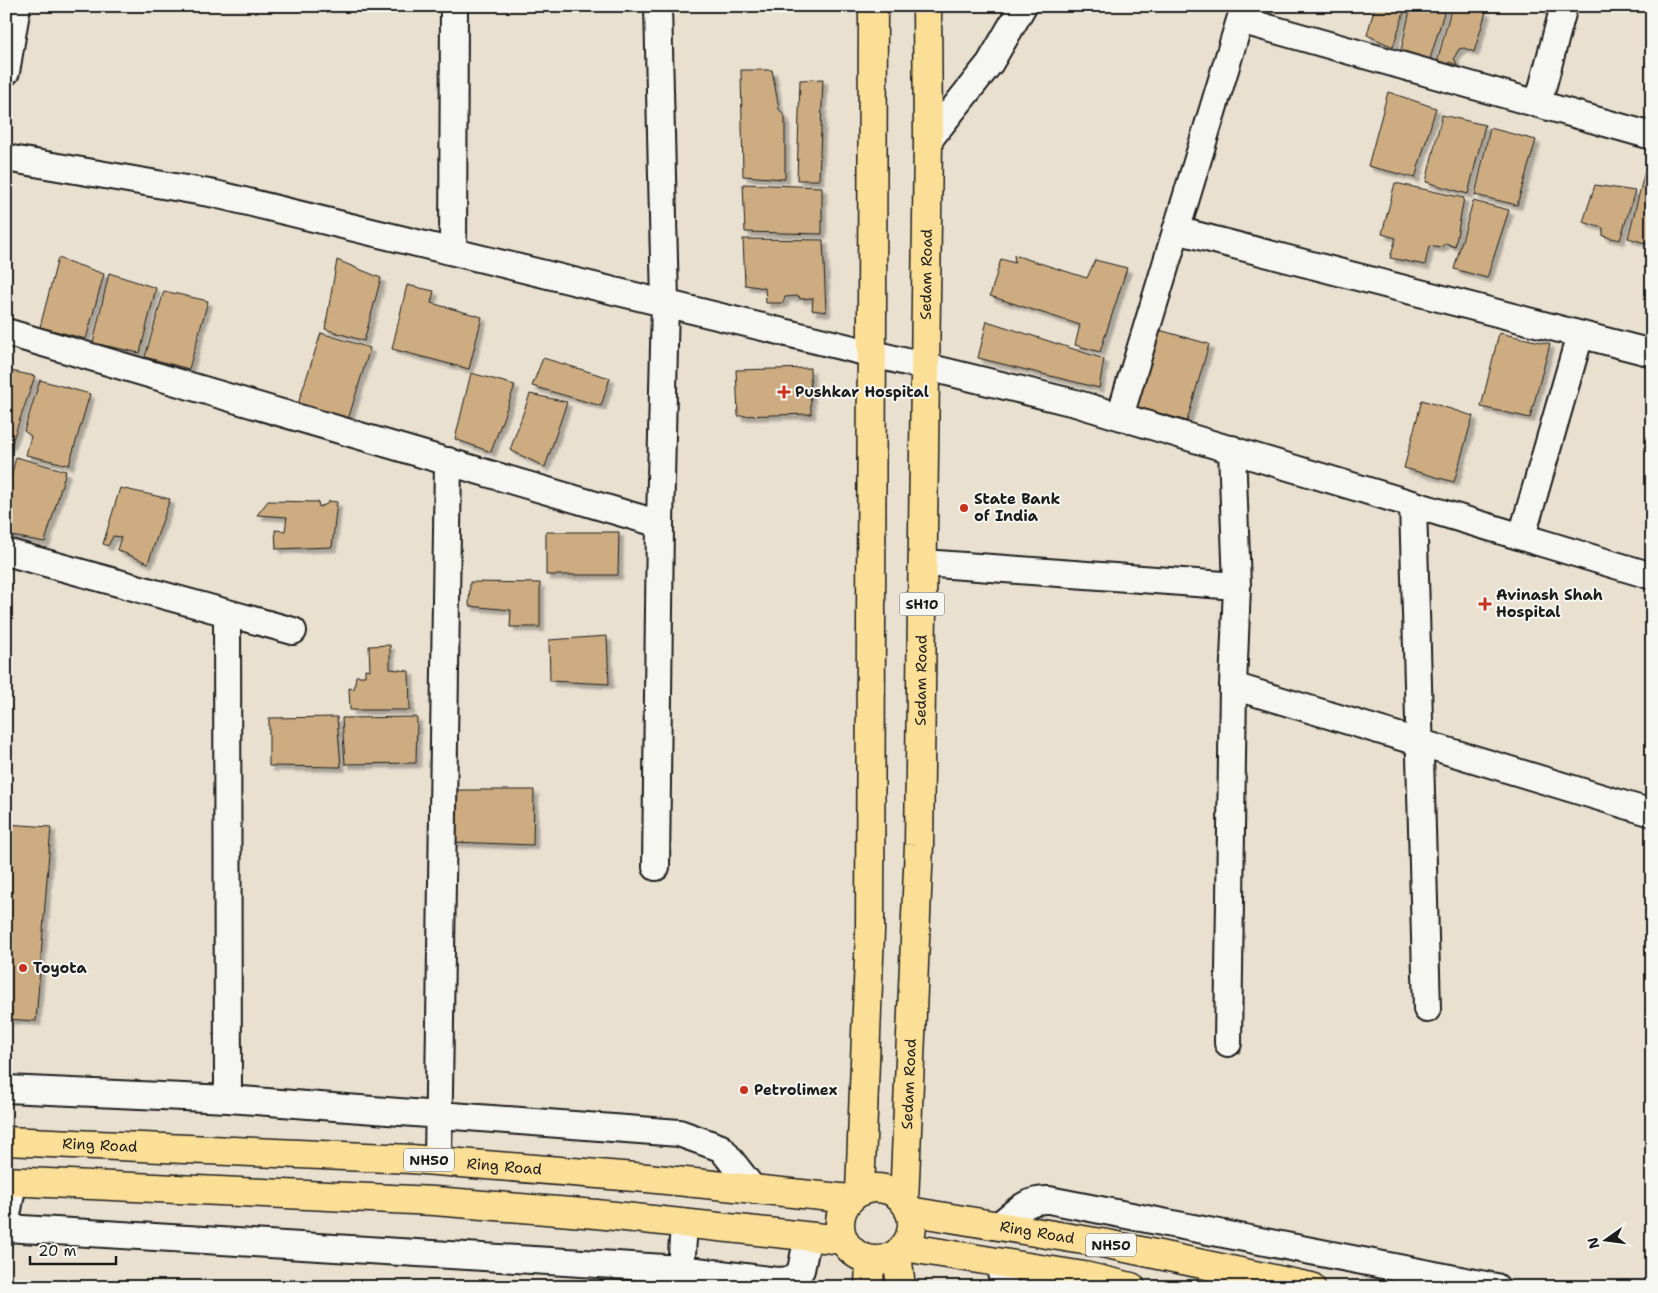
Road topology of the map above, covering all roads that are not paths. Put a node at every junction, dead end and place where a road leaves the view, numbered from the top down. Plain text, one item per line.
1 (17, 6) edge
2 (454, 6) edge
3 (658, 6) edge
4 (873, 6) edge
5 (927, 6) edge
6 (1023, 6) edge
7 (1564, 6) edge
8 (1244, 13) edge
9 (6, 72) edge
10 (1538, 104) junction
11 (1652, 136) edge
12 (928, 141) junction
13 (6, 158) edge
14 (1176, 230) junction
15 (453, 251) junction
16 (665, 302) junction
17 (6, 332) edge
18 (1580, 335) junction
19 (1652, 353) edge
20 (872, 354) junction
21 (926, 367) junction
22 (1120, 416) junction
23 (1232, 449) junction
24 (448, 461) junction
25 (1413, 504) junction
26 (660, 524) junction
27 (1522, 536) junction
28 (6, 552) edge
29 (923, 563) junction
30 (1652, 576) edge
31 (1236, 586) junction
32 (227, 613) junction
33 (293, 631) dead end
34 (1233, 686) junction
35 (1418, 742) junction
36 (1652, 813) edge
37 (656, 867) dead end
38 (1427, 1009) dead end
39 (1228, 1043) dead end
40 (6, 1089) edge
41 (228, 1099) junction
42 (439, 1114) junction
43 (6, 1141) edge
44 (438, 1161) junction
45 (10, 1182) edge
46 (754, 1190) junction
47 (855, 1196) junction
48 (906, 1206) junction
49 (6, 1221) edge
50 (684, 1223) junction
51 (998, 1226) junction
52 (6, 1228) edge
53 (808, 1236) junction
54 (844, 1240) junction
55 (901, 1250) junction
56 (870, 1260) junction
57 (1002, 1274) edge
58 (680, 1278) edge
59 (869, 1287) edge
60 (900, 1287) edge
61 (1131, 1287) edge
62 (1311, 1287) edge
63 (1496, 1287) edge

1 - 9 street
2 - 15 street
3 - 16 street
4 - 20 main road
5 - 12 main road, Sedam Road / SH10
6 - 12 street
7 - 10 street
8 - 10 street
8 - 14 street
10 - 11 street
12 - 21 main road, Sedam Road / SH10
13 - 15 street
14 - 18 street
14 - 22 street
15 - 16 street
16 - 20 street
16 - 26 street
17 - 24 street
18 - 19 street
18 - 27 street
20 - 21 street
20 - 47 main road
21 - 22 street
21 - 29 main road, Sedam Road / SH10
22 - 23 street
23 - 25 street
23 - 31 street
24 - 26 street
24 - 42 street
25 - 27 street
25 - 35 street
26 - 37 street
27 - 30 street
28 - 32 street
29 - 31 street
29 - 48 main road, Sedam Road / SH10
31 - 34 street
32 - 33 street
32 - 41 street
34 - 35 street
34 - 39 street
35 - 36 street
35 - 38 street
40 - 41 street
41 - 42 street
42 - 44 street
42 - 46 street
43 - 44 main road, Ring Road / NH50
44 - 46 main road, Ring Road / NH50
45 - 49 street
45 - 50 main road
46 - 47 main road, Ring Road / NH50
47 - 48 main road, Ring Road / NH50
47 - 54 main road
48 - 51 main road, Ring Road / NH50
48 - 55 main road
50 - 53 main road
50 - 58 street
51 - 62 main road, Ring Road / NH50
51 - 63 street
52 - 58 street
53 - 54 main road
53 - 58 street
54 - 56 main road
55 - 56 main road, NH50
55 - 57 main road, NH50
55 - 60 main road
56 - 59 main road
57 - 61 main road, NH50

